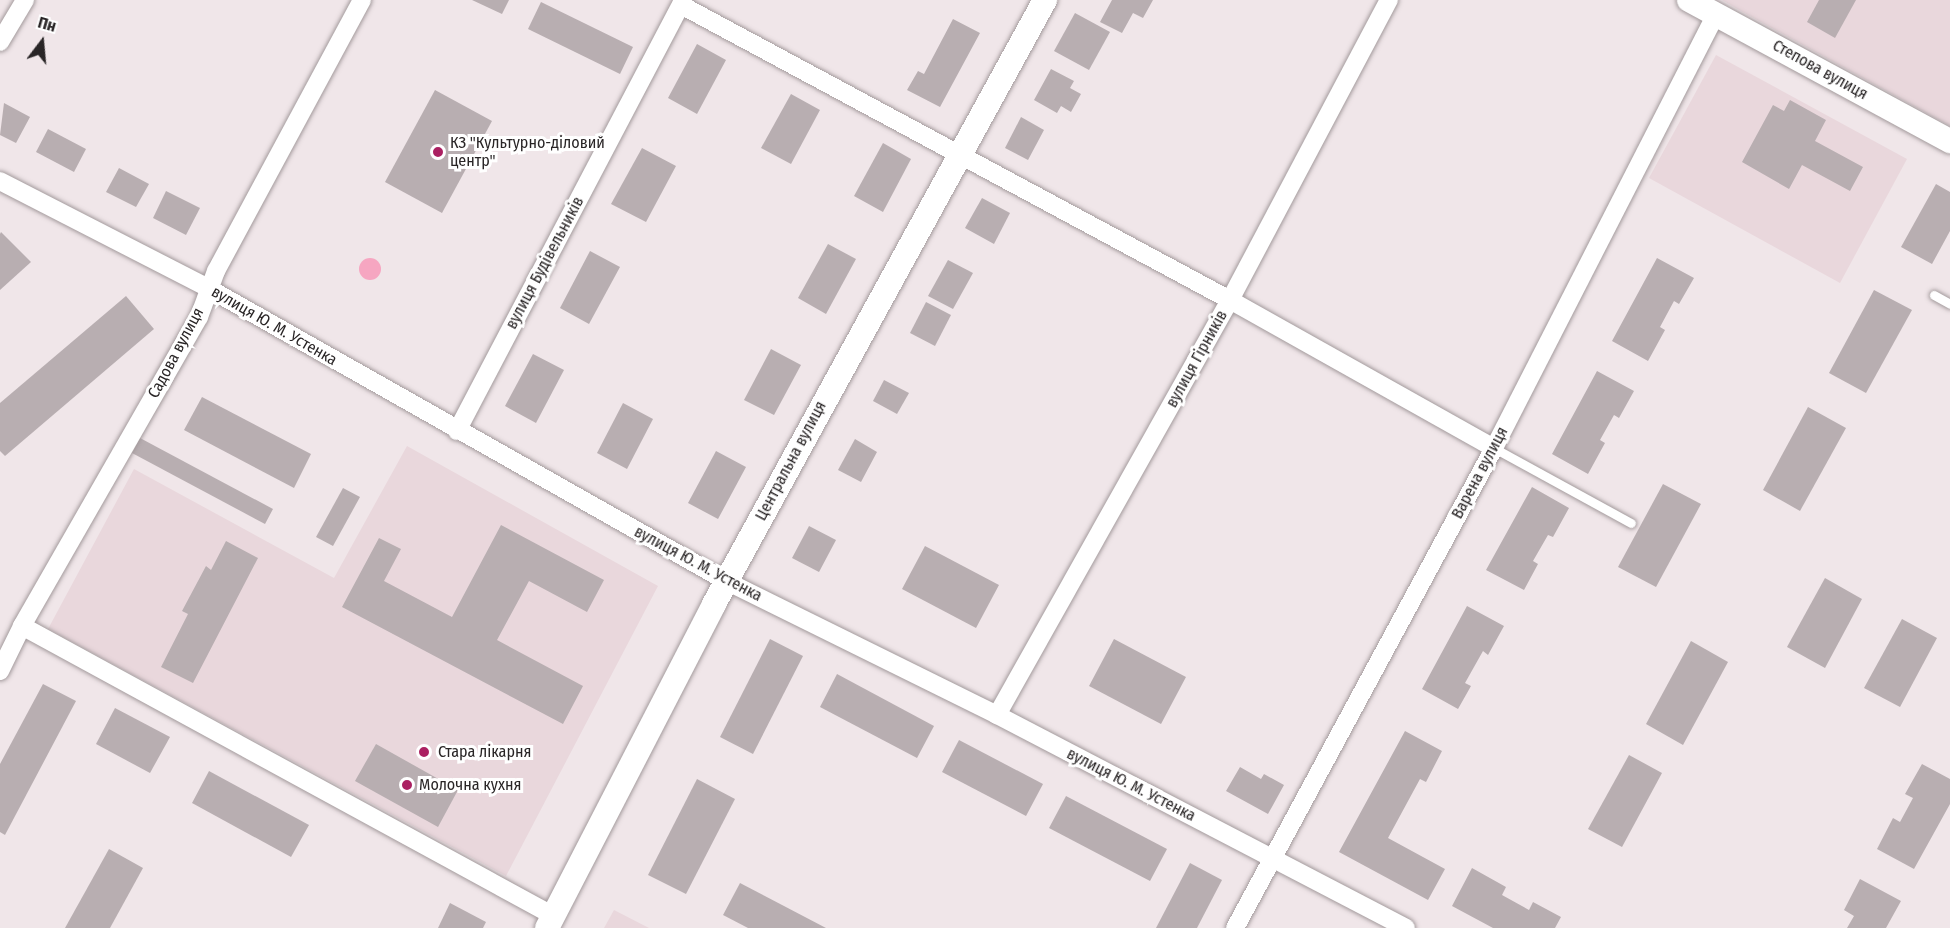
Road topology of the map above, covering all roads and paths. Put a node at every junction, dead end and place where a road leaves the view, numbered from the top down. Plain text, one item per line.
1 (25, 0) edge
2 (362, 0) edge
3 (1045, 0) edge
4 (1389, 0) edge
5 (1689, 0) edge
6 (682, 3) edge
7 (1717, 13) junction
8 (0, 42) edge
9 (1950, 141) edge
10 (957, 156) junction
11 (0, 181) edge
12 (208, 288) junction
13 (1934, 295) dead end
14 (1230, 300) junction
15 (1950, 304) edge
16 (456, 431) junction
17 (1494, 448) junction
18 (1631, 523) dead end
19 (726, 581) junction
20 (22, 626) junction
21 (0, 671) edge
22 (997, 715) junction
23 (1272, 858) junction
24 (550, 922) edge
25 (1235, 928) edge
26 (1406, 928) edge

1 - 8 street
2 - 12 street, Садова вулиця
3 - 10 main road, Центральна вулиця
4 - 14 street, вулиця Гірників
5 - 7 main road, Степова вулиця
6 - 10 street
6 - 16 street, вулиця Будівельників
7 - 9 main road, Степова вулиця
7 - 17 street, Варена вулиця
10 - 14 street
10 - 19 main road, Центральна вулиця
11 - 12 street, вулиця Ю. М. Устенка
12 - 16 street, вулиця Ю. М. Устенка
12 - 20 street, Садова вулиця
13 - 15 lane
14 - 17 street
14 - 22 street, вулиця Гірників
16 - 19 street, вулиця Ю. М. Устенка
17 - 18 lane
17 - 23 street, Варена вулиця
19 - 22 street, вулиця Ю. М. Устенка
19 - 24 main road, Центральна вулиця
20 - 21 street, Садова вулиця
20 - 24 street
22 - 23 street, вулиця Ю. М. Устенка
23 - 25 street, Варена вулиця
23 - 26 street, вулиця Ю. М. Устенка

